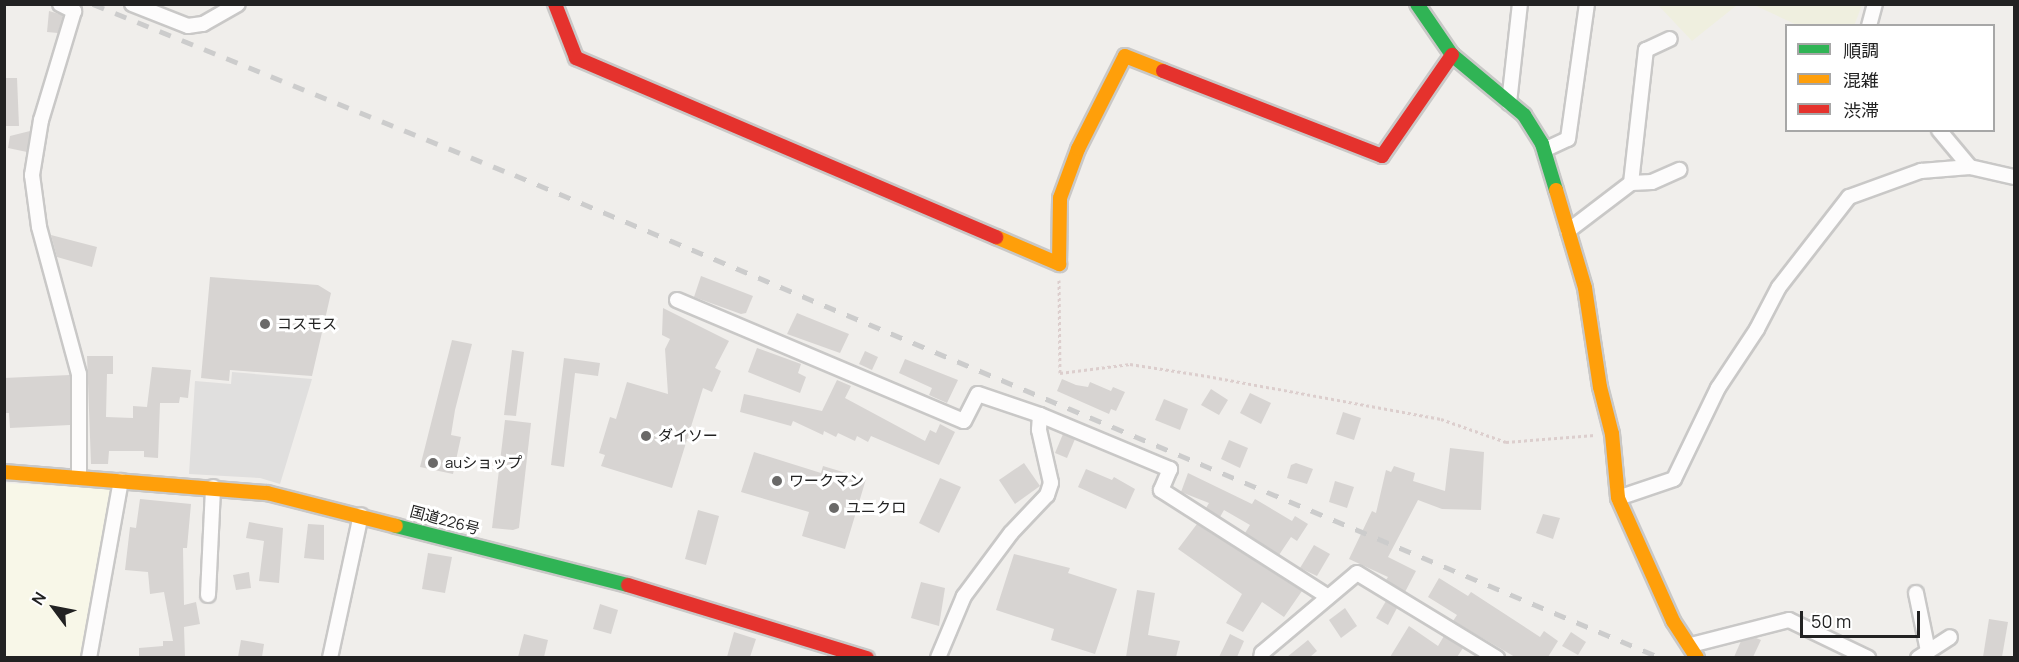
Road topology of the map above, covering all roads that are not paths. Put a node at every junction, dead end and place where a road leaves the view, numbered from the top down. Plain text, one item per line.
1 (60, 4) edge
2 (132, 4) edge
3 (238, 4) edge
4 (555, 4) edge
5 (1417, 4) edge
6 (1520, 4) edge
7 (1587, 4) edge
8 (1875, 4) edge
9 (1870, 24) edge
10 (1670, 39) dead end
11 (1452, 55) junction
12 (1509, 103) junction
13 (1941, 132) edge
14 (1544, 150) junction
15 (1970, 166) junction
16 (1679, 170) dead end
17 (2014, 177) edge
18 (1631, 183) junction
19 (1568, 231) junction
20 (677, 300) dead end
21 (1041, 415) junction
22 (4, 472) edge
23 (80, 478) junction
24 (121, 481) junction
25 (213, 487) junction
26 (1618, 498) junction
27 (362, 515) junction
28 (1916, 593) dead end
29 (208, 595) dead end
30 (1328, 597) junction
31 (1950, 637) dead end
32 (1694, 651) edge
33 (1923, 654) edge
34 (89, 657) edge
35 (330, 657) edge
36 (867, 657) edge
37 (938, 657) edge
38 (1261, 657) edge
39 (1497, 657) edge
40 (1868, 657) edge

1 - 23 street
2 - 3 street
4 - 11 main road
5 - 11 main road
6 - 12 street
7 - 14 street
8 - 9 street
10 - 18 street
11 - 12 main road
12 - 14 main road
13 - 15 street
14 - 19 main road
15 - 17 street
15 - 26 street
16 - 18 street
18 - 19 street
19 - 26 main road
20 - 21 street
21 - 30 street
21 - 37 street
22 - 23 main road, 国道226号
23 - 24 main road, 国道226号
24 - 25 main road, 国道226号
24 - 34 street
25 - 27 main road, 国道226号
25 - 29 street
26 - 32 main road
27 - 35 street
27 - 36 main road, 国道226号
28 - 33 street
30 - 38 street
30 - 39 street
31 - 33 street
32 - 40 street

